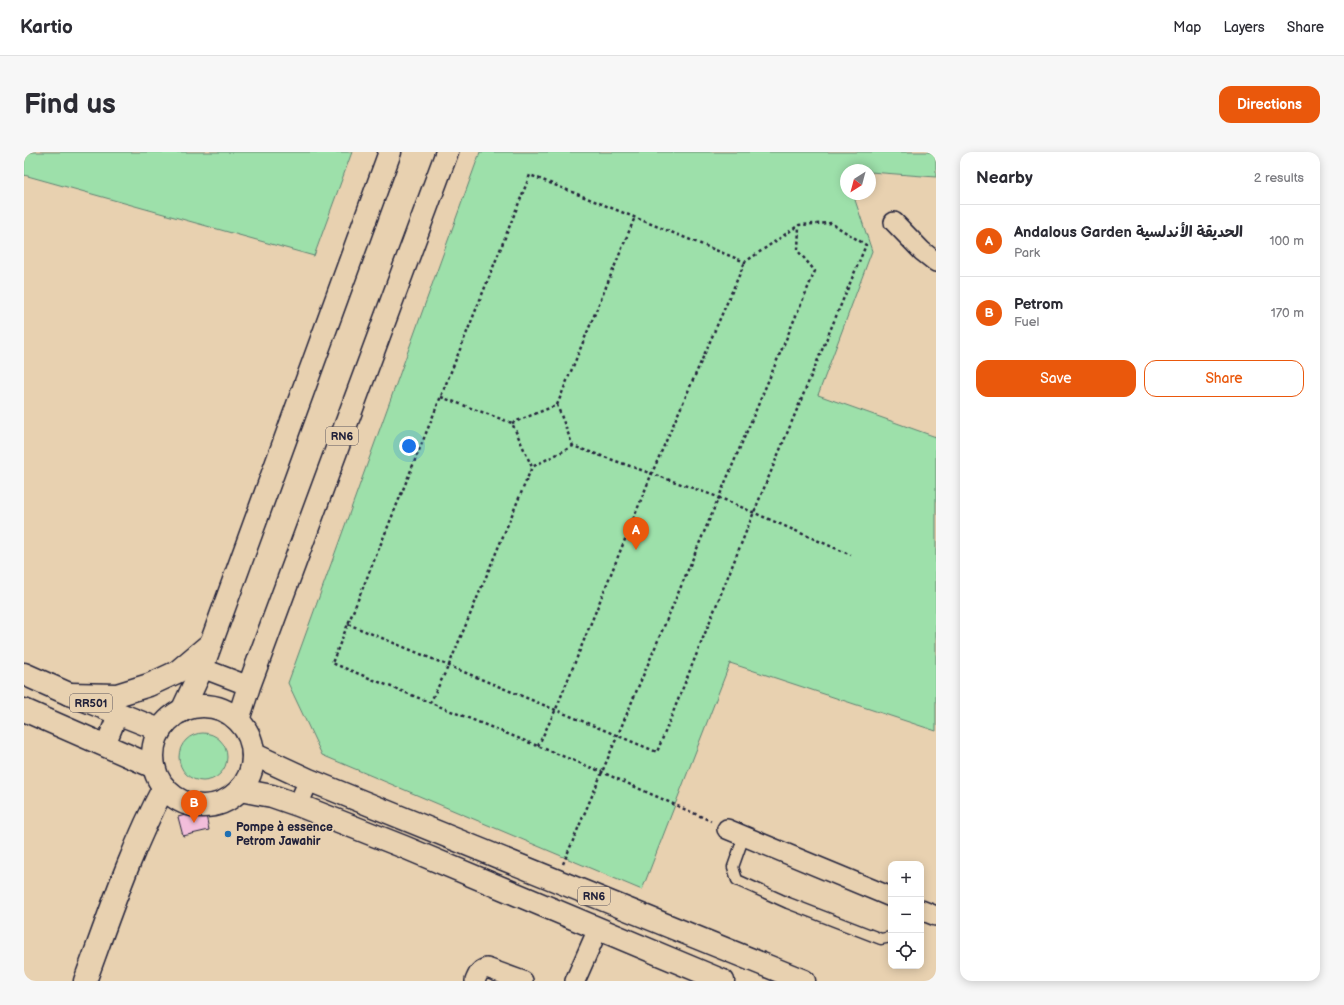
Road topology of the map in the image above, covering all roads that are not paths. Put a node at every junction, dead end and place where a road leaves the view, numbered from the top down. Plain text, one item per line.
1 (390, 152) edge
2 (447, 152) edge
3 (894, 222) dead end
4 (936, 262) edge
5 (210, 644) junction
6 (202, 668) junction
7 (24, 674) edge
8 (249, 686) junction
9 (69, 694) junction
10 (24, 710) edge
11 (182, 711) junction
12 (118, 714) junction
13 (238, 720) junction
14 (160, 730) junction
15 (105, 746) junction
16 (253, 754) junction
17 (154, 767) junction
18 (309, 780) junction
19 (164, 787) junction
20 (240, 790) junction
21 (298, 805) junction
22 (736, 832) joint
23 (888, 896) edge
24 (924, 911) edge
25 (936, 916) edge
26 (598, 929) junction
27 (888, 938) edge
28 (85, 981) edge
29 (474, 981) edge
30 (523, 981) edge
31 (575, 981) edge
32 (723, 981) edge
33 (804, 981) edge

1 - 5 main road
2 - 8 main road, RN6
3 - 4 street
5 - 6 main road
5 - 9 main road
6 - 8 street
6 - 11 main road
7 - 9 main road, RR501
8 - 13 main road, RN6
9 - 12 main road, RR501
10 - 15 main road, RR501
11 - 13 main road
11 - 14 main road
12 - 14 main road, RR501
12 - 15 street
13 - 16 main road
14 - 17 main road
15 - 17 main road, RR501
16 - 18 main road, RN6
16 - 20 main road
17 - 19 main road
18 - 21 street
18 - 33 main road, RN6
19 - 20 main road
19 - 28 main road
20 - 21 main road, RN6
21 - 26 main road, RN6
22 - 23 street
22 - 27 lane
24 - 25 street
26 - 31 street
26 - 32 main road, RN6
29 - 30 street

